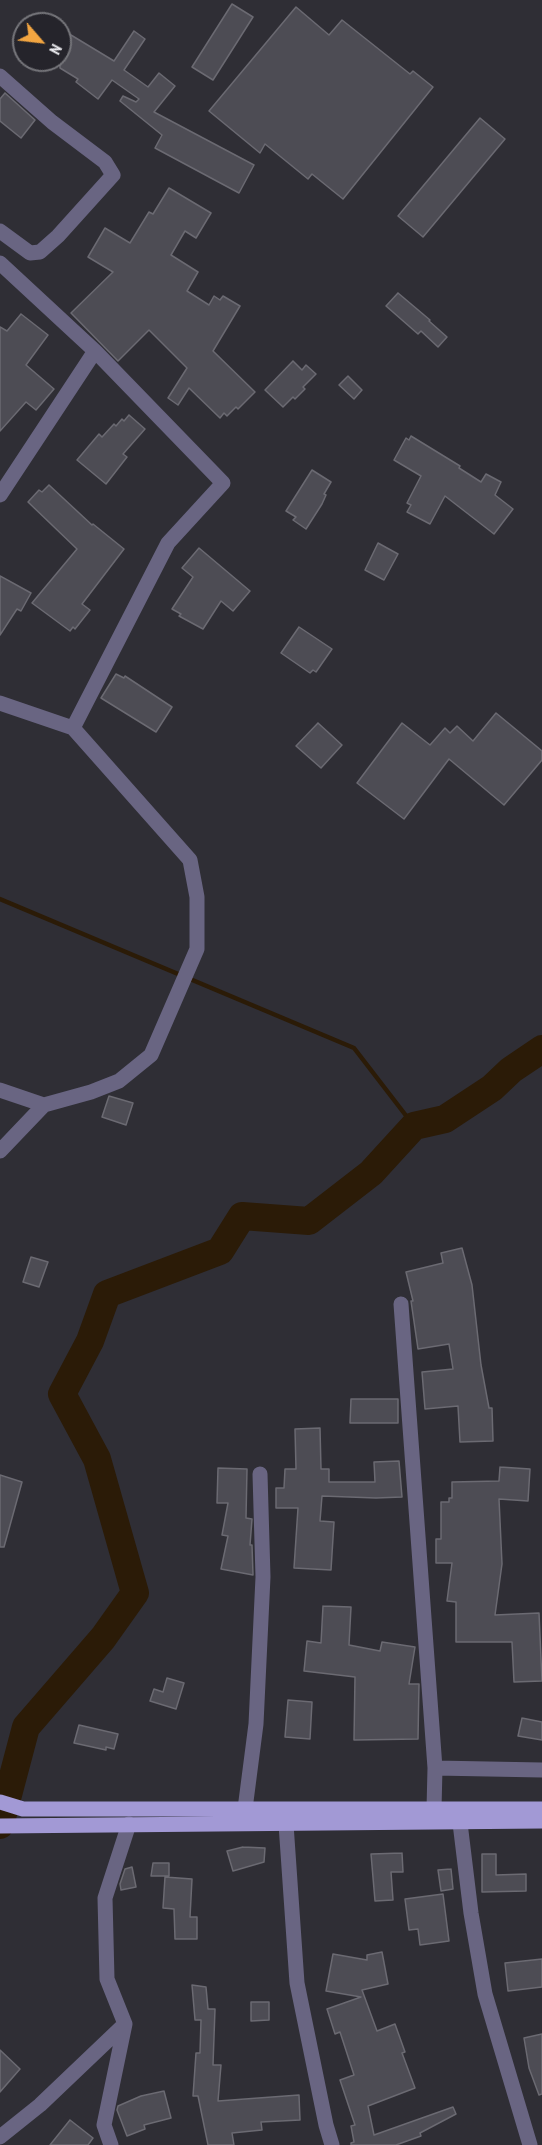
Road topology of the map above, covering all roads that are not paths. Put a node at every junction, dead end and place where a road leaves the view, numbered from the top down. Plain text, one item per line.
1 (0, 76) edge
2 (0, 231) edge
3 (0, 263) edge
4 (95, 351) junction
5 (0, 495) edge
6 (0, 703) edge
7 (73, 728) junction
8 (0, 1090) edge
9 (44, 1105) junction
10 (0, 1151) edge
11 (401, 1304) dead end
12 (260, 1474) dead end
13 (435, 1768) junction
14 (542, 1770) edge
15 (0, 1802) edge
16 (245, 1809) junction
17 (434, 1809) junction
18 (542, 1809) edge
19 (542, 1821) edge
20 (460, 1823) junction
21 (129, 1824) junction
22 (286, 1824) junction
23 (0, 1826) edge
24 (125, 2024) junction
25 (0, 2137) edge
26 (111, 2145) edge
27 (332, 2145) edge
28 (530, 2145) edge

1 - 2 street
3 - 4 street
4 - 5 street
4 - 7 street
6 - 7 street
7 - 9 street
8 - 9 street
9 - 10 street
11 - 13 street
12 - 16 street
13 - 14 street
13 - 17 street
15 - 16 main road
16 - 17 main road
17 - 18 main road
19 - 20 main road
20 - 22 main road
20 - 28 street
21 - 22 main road
21 - 23 main road
21 - 24 street
22 - 27 street
24 - 25 street
24 - 26 street

